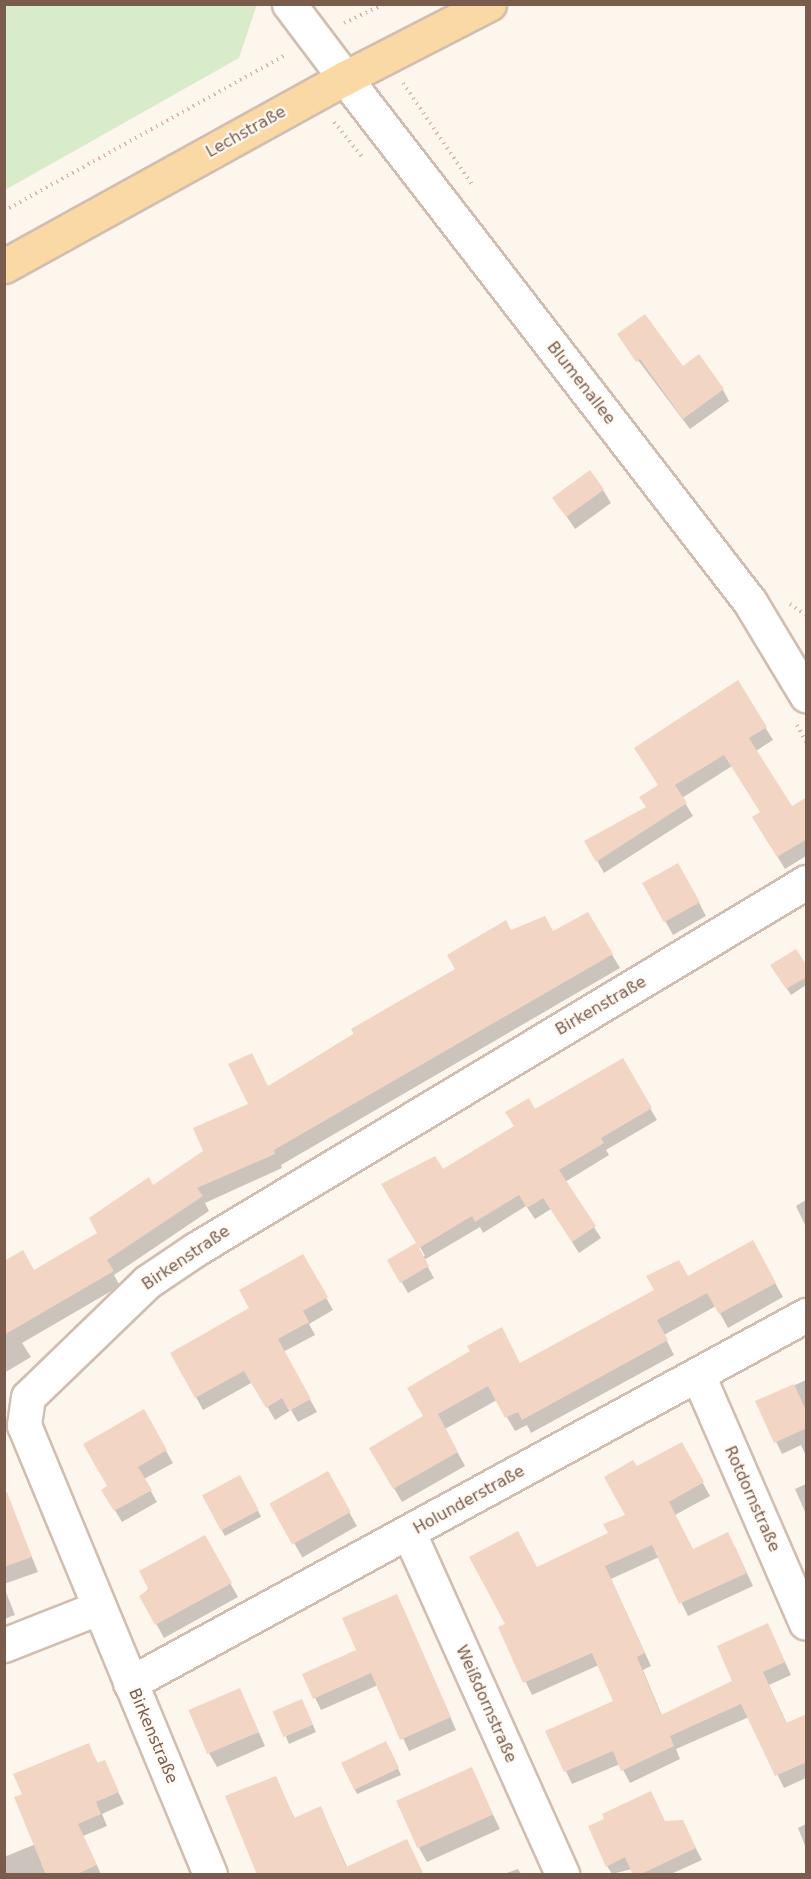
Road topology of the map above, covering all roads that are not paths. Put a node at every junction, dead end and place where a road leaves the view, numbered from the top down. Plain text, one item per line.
1 (289, 4) edge
2 (489, 4) edge
3 (345, 78) junction
4 (4, 266) edge
5 (807, 696) edge
6 (807, 882) edge
7 (807, 1315) edge
8 (698, 1375) junction
9 (409, 1533) junction
10 (99, 1608) junction
11 (807, 1623) edge
12 (4, 1645) edge
13 (130, 1683) junction
14 (210, 1875) edge
15 (562, 1875) edge

1 - 3 street, Blumenallee
2 - 3 main road, Lechstraße
3 - 4 main road, Lechstraße
3 - 5 street, Blumenallee
6 - 10 street, Birkenstraße
7 - 8 street, Holunderstraße
8 - 9 street, Holunderstraße
8 - 11 street, Rotdornstraße
9 - 13 street, Holunderstraße
9 - 15 street, Weißdornstraße
10 - 12 street
10 - 13 street, Birkenstraße
13 - 14 street, Birkenstraße

